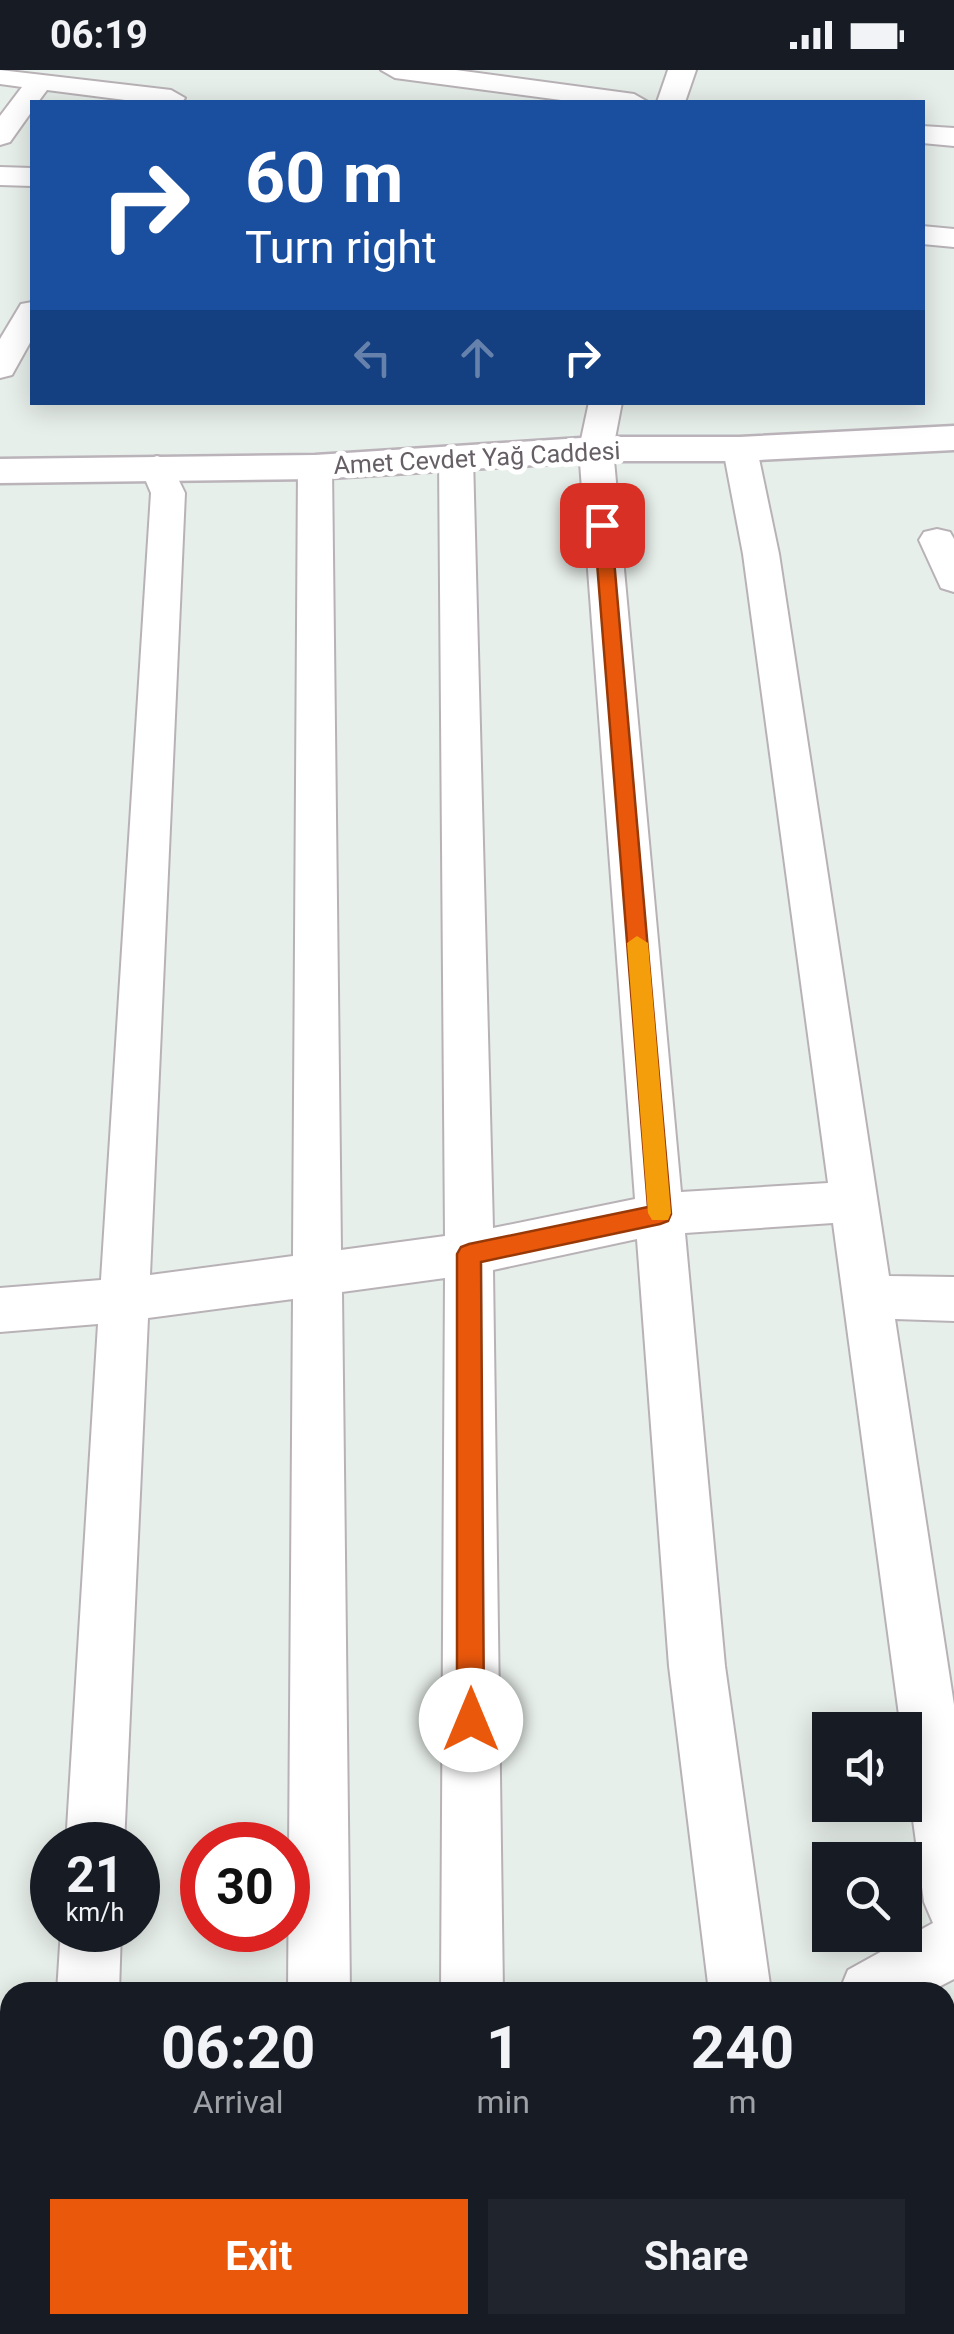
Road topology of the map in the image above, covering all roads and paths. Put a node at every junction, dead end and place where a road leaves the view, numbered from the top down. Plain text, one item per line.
1 (190, 70) edge
2 (395, 70) edge
3 (682, 70) edge
4 (0, 76) edge
5 (40, 81) junction
6 (170, 100) edge
7 (619, 100) edge
8 (672, 100) edge
9 (925, 134) edge
10 (0, 136) edge
11 (954, 137) edge
12 (0, 176) edge
13 (30, 176) edge
14 (925, 235) edge
15 (954, 238) edge
16 (954, 256) edge
17 (925, 257) edge
18 (30, 316) edge
19 (0, 368) edge
20 (605, 405) edge
21 (954, 438) edge
22 (740, 448) junction
23 (596, 449) junction
24 (456, 457) junction
25 (157, 467) junction
26 (315, 467) junction
27 (0, 471) edge
28 (937, 540) dead end
29 (954, 580) edge
30 (854, 1202) junction
31 (660, 1214) junction
32 (469, 1254) junction
33 (317, 1274) junction
34 (867, 1297) junction
35 (954, 1298) edge
36 (124, 1300) junction
37 (0, 1310) edge
38 (97, 1822) edge
39 (954, 1902) edge
40 (954, 1945) edge
41 (90, 1952) edge
42 (88, 1982) edge
43 (319, 1982) edge
44 (472, 1982) edge
45 (739, 1982) edge
46 (888, 1982) edge

1 - 6 street
2 - 7 street
3 - 8 street
4 - 5 street
5 - 6 street
5 - 10 street
9 - 11 street
12 - 13 street
14 - 15 street
16 - 17 street
18 - 19 street
20 - 23 street
21 - 22 street, Amet Cevdet Yağ Caddesi
22 - 23 street, Amet Cevdet Yağ Caddesi
22 - 30 street
23 - 24 street, Amet Cevdet Yağ Caddesi
23 - 31 street
24 - 26 street, Amet Cevdet Yağ Caddesi
24 - 32 street
25 - 26 street, Amet Cevdet Yağ Caddesi
25 - 27 street, Amet Cevdet Yağ Caddesi
25 - 36 street
26 - 33 street
28 - 29 street
30 - 31 street
30 - 34 street
31 - 32 street
31 - 45 street
32 - 33 street
32 - 44 street
33 - 36 street
33 - 43 street
34 - 35 street
34 - 39 street
36 - 37 street
36 - 38 street
40 - 46 street
41 - 42 street

